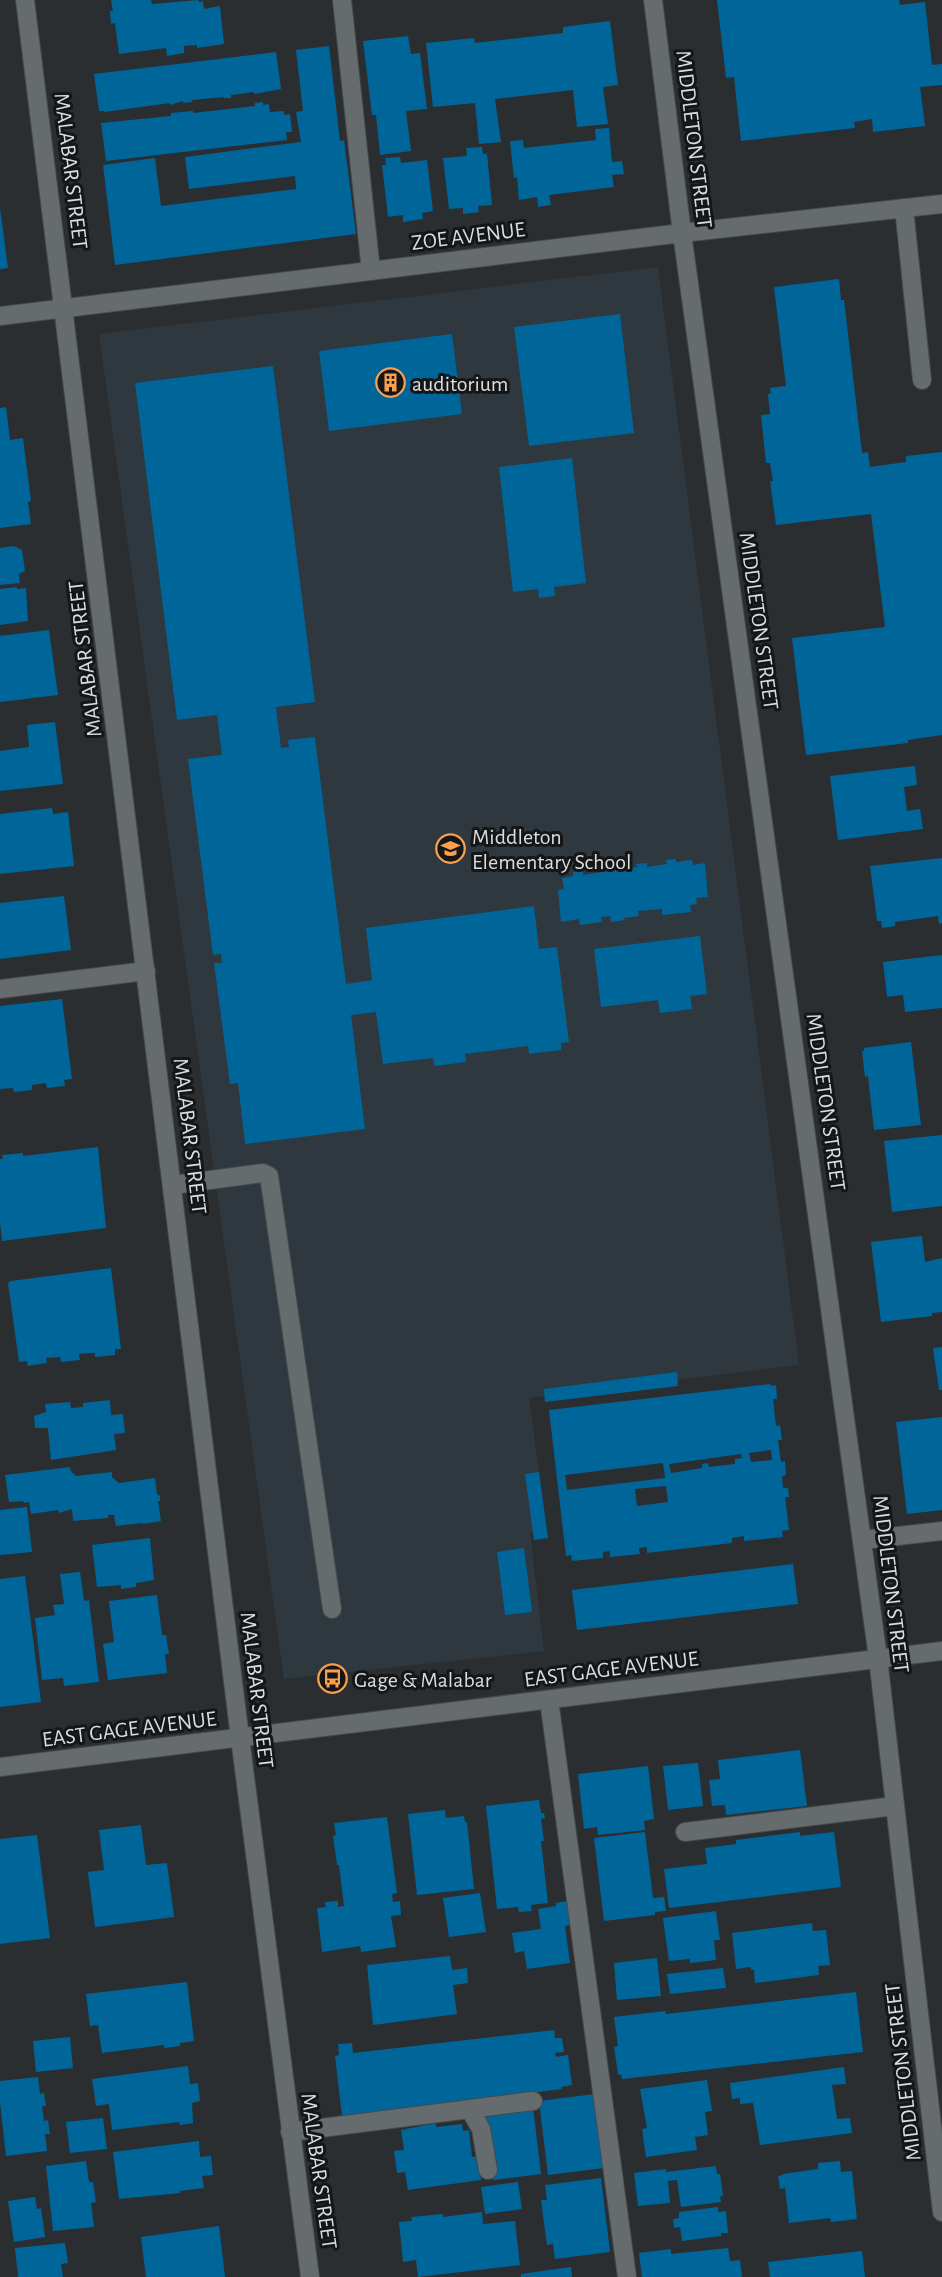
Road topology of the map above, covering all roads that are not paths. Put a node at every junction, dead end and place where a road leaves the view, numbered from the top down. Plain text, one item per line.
1 (25, 0) edge
2 (342, 0) edge
3 (653, 0) edge
4 (942, 204) edge
5 (904, 208) junction
6 (682, 233) junction
7 (371, 271) junction
8 (65, 308) junction
9 (0, 316) edge
10 (922, 380) dead end
11 (146, 971) junction
12 (0, 989) edge
13 (173, 1185) junction
14 (942, 1531) edge
15 (863, 1540) junction
16 (332, 1609) dead end
17 (942, 1651) edge
18 (878, 1658) junction
19 (549, 1700) junction
20 (240, 1738) junction
21 (0, 1767) edge
22 (895, 1806) junction
23 (685, 1832) dead end
24 (532, 2101) dead end
25 (470, 2110) junction
26 (290, 2132) junction
27 (488, 2170) dead end
28 (942, 2212) edge
29 (310, 2277) edge
30 (627, 2277) edge

1 - 8 street, MALABAR STREET
2 - 7 street
3 - 6 street, MIDDLETON STREET
4 - 5 street, ZOE AVENUE
5 - 6 street, ZOE AVENUE
5 - 10 street
6 - 7 street, ZOE AVENUE
6 - 15 street, MIDDLETON STREET
7 - 8 street, ZOE AVENUE
8 - 9 street, ZOE AVENUE
8 - 11 street, MALABAR STREET
11 - 12 street
11 - 13 street, MALABAR STREET
13 - 16 street
13 - 20 street, MALABAR STREET
14 - 15 street
15 - 18 street, MIDDLETON STREET
17 - 18 street, EAST GAGE AVENUE
18 - 19 street, EAST GAGE AVENUE
18 - 22 street, MIDDLETON STREET
19 - 20 street, EAST GAGE AVENUE
19 - 30 street
20 - 21 street, EAST GAGE AVENUE
20 - 26 street, MALABAR STREET
22 - 23 street
22 - 28 street, MIDDLETON STREET
24 - 25 street
25 - 26 street
25 - 27 street
26 - 29 street, MALABAR STREET

